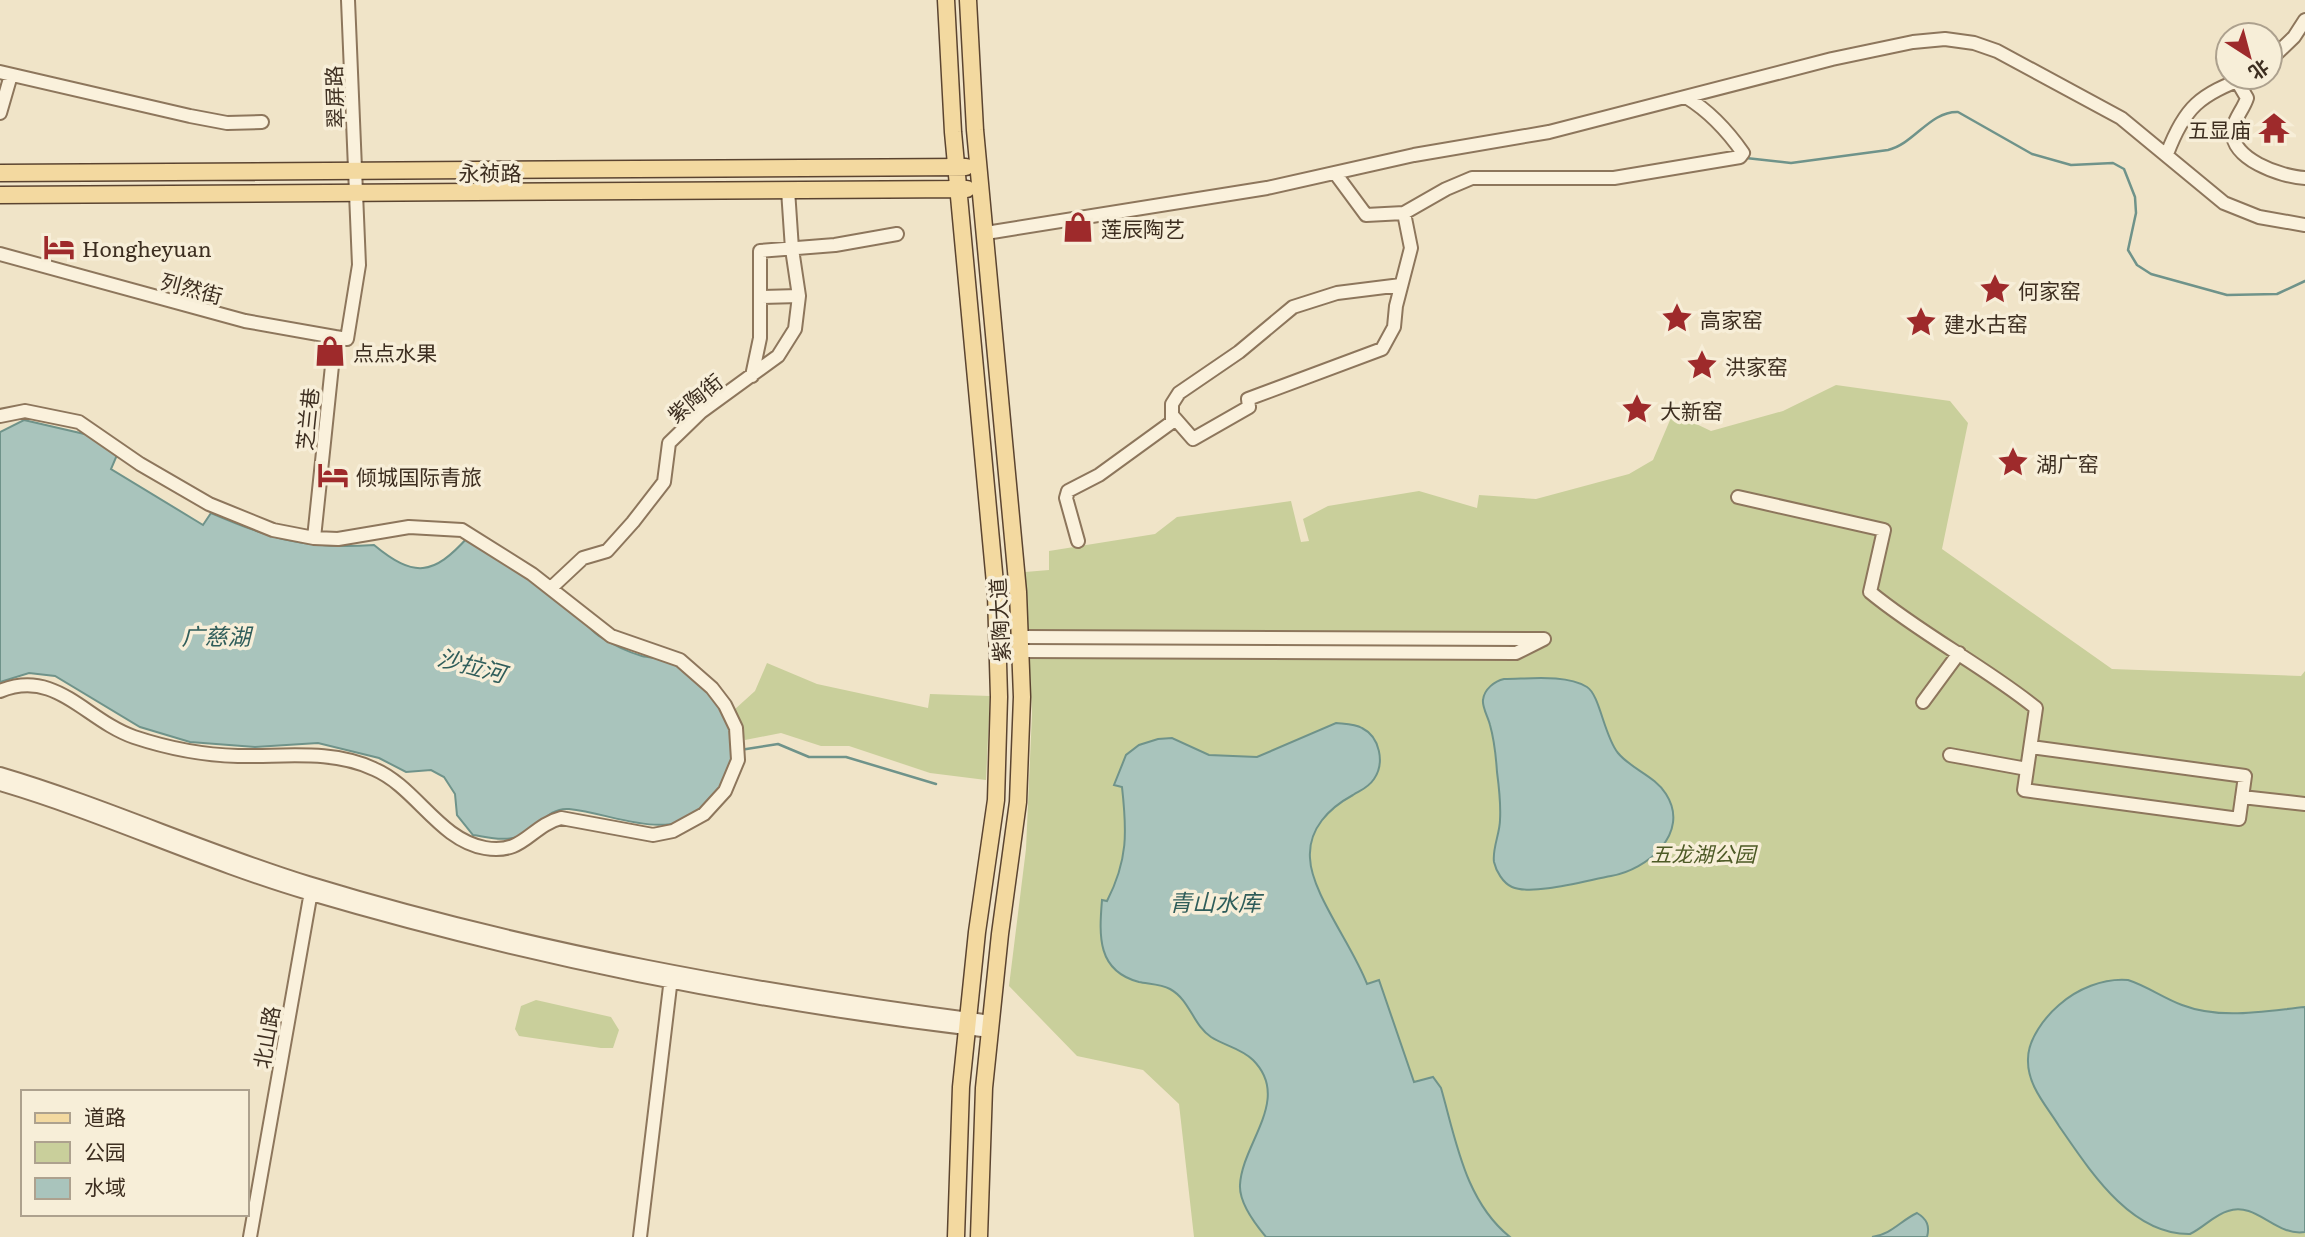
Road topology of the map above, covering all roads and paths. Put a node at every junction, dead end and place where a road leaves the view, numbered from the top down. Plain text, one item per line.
1 (348, 0) edge
2 (946, 0) edge
3 (968, 0) edge
4 (2305, 20) edge
5 (2284, 47) edge
6 (6, 73) edge
7 (2214, 91) edge
8 (2245, 91) edge
9 (1686, 97) junction
10 (0, 113) edge
11 (262, 122) dead end
12 (2167, 154) junction
13 (956, 167) junction
14 (979, 167) junction
15 (355, 170) junction
16 (0, 173) edge
17 (1335, 173) junction
18 (2305, 177) edge
19 (959, 189) junction
20 (981, 189) junction
21 (788, 190) junction
22 (356, 192) junction
23 (0, 195) edge
24 (1404, 213) junction
25 (2305, 225) edge
26 (986, 233) junction
27 (897, 234) dead end
28 (792, 249) junction
29 (0, 254) edge
30 (1401, 285) junction
31 (799, 296) junction
32 (760, 297) junction
33 (335, 337) junction
34 (752, 376) junction
35 (1172, 415) junction
36 (0, 416) edge
37 (1738, 497) dead end
38 (314, 538) junction
39 (1078, 541) dead end
40 (551, 588) junction
41 (1021, 644) junction
42 (1959, 653) junction
43 (0, 691) edge
44 (1923, 702) dead end
45 (2031, 747) junction
46 (1950, 755) dead end
47 (2027, 769) junction
48 (0, 774) edge
49 (0, 783) edge
50 (2242, 797) junction
51 (2305, 804) edge
52 (311, 889) junction
53 (671, 979) junction
54 (968, 1023) junction
55 (990, 1026) junction
56 (250, 1237) edge
57 (640, 1237) edge
58 (956, 1237) edge
59 (979, 1237) edge

1 - 15 street, 翠屏路
2 - 13 main road, 紫陶大道
3 - 14 main road, 紫陶大道
4 - 5 street
6 - 10 street
6 - 11 street
7 - 12 street
8 - 18 street
9 - 12 street
9 - 17 street
9 - 24 street
12 - 25 street
13 - 14 main road, 永祯路
13 - 15 main road, 永祯路
13 - 19 main road, 紫陶大道
14 - 20 main road, 紫陶大道
15 - 16 main road, 永祯路
15 - 22 street, 翠屏路
17 - 24 street
17 - 26 street
19 - 20 main road, 永祯路
19 - 21 main road, 永祯路
19 - 54 main road, 紫陶大道
20 - 26 main road, 紫陶大道
21 - 22 main road, 永祯路
21 - 28 street, 紫陶街
22 - 23 main road, 永祯路
22 - 33 street
24 - 30 street
26 - 41 main road, 紫陶大道
27 - 28 street
28 - 31 street, 紫陶街
28 - 32 street
29 - 33 street, 列然街
30 - 35 street
30 - 35 street
31 - 32 street
31 - 34 street, 紫陶街
32 - 34 street
33 - 38 street, 芝兰巷
34 - 40 street, 紫陶街
35 - 39 street
36 - 38 street
37 - 42 street
38 - 40 street
40 - 43 street
41 - 41 street
41 - 55 main road, 紫陶大道
42 - 44 street
42 - 45 street
45 - 47 street
45 - 50 street
46 - 47 street
47 - 50 street
48 - 52 street
49 - 52 street
50 - 51 street
52 - 53 street
52 - 56 street, 北山路
53 - 54 street
53 - 57 street
54 - 55 street
54 - 58 main road, 紫陶大道
55 - 59 main road, 紫陶大道

